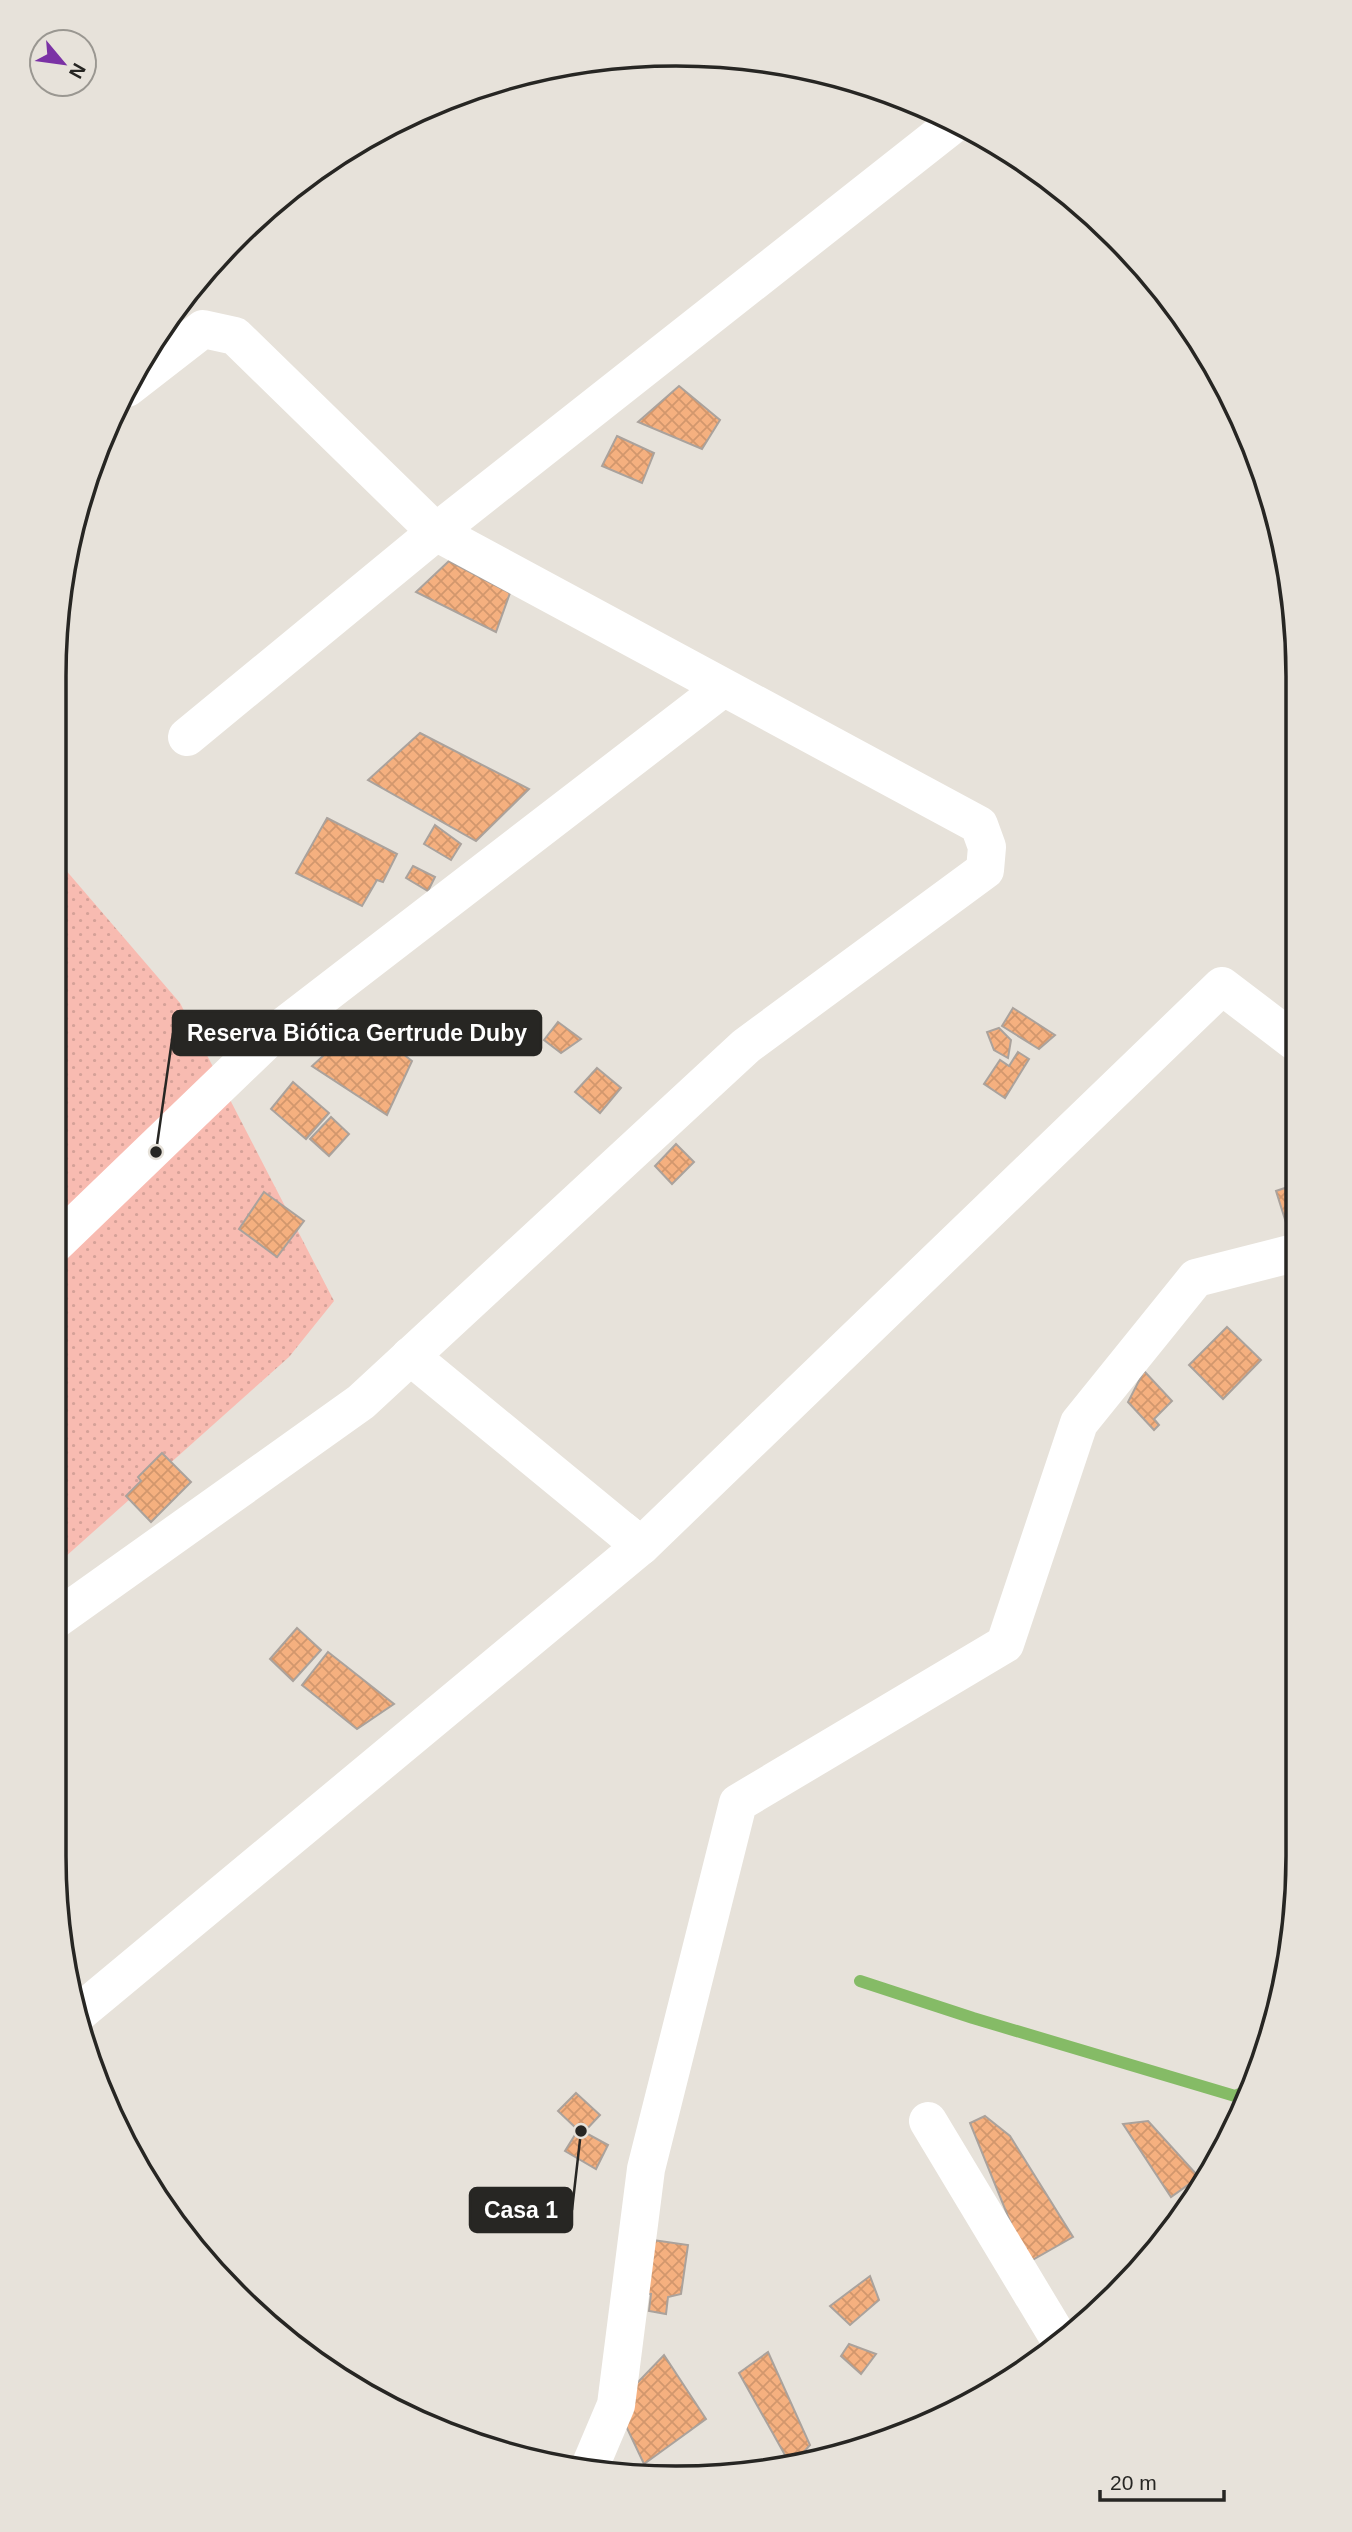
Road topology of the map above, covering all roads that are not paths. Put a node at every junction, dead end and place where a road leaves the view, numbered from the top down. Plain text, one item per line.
1 (947, 129) edge
2 (147, 372) edge
3 (436, 532) junction
4 (723, 688) junction
5 (187, 737) dead end
6 (1286, 1035) edge
7 (66, 1233) edge
8 (1286, 1255) edge
9 (410, 1356) junction
10 (642, 1546) junction
11 (66, 1611) edge
12 (84, 1999) edge
13 (85, 2007) edge
14 (928, 2121) dead end
15 (1056, 2333) edge
16 (593, 2460) edge

1 - 3 street
2 - 3 street
3 - 4 street
3 - 5 street
4 - 7 street
4 - 9 street
6 - 10 street
8 - 16 street
9 - 10 street
9 - 11 street
10 - 12 street
10 - 13 street
14 - 15 street

